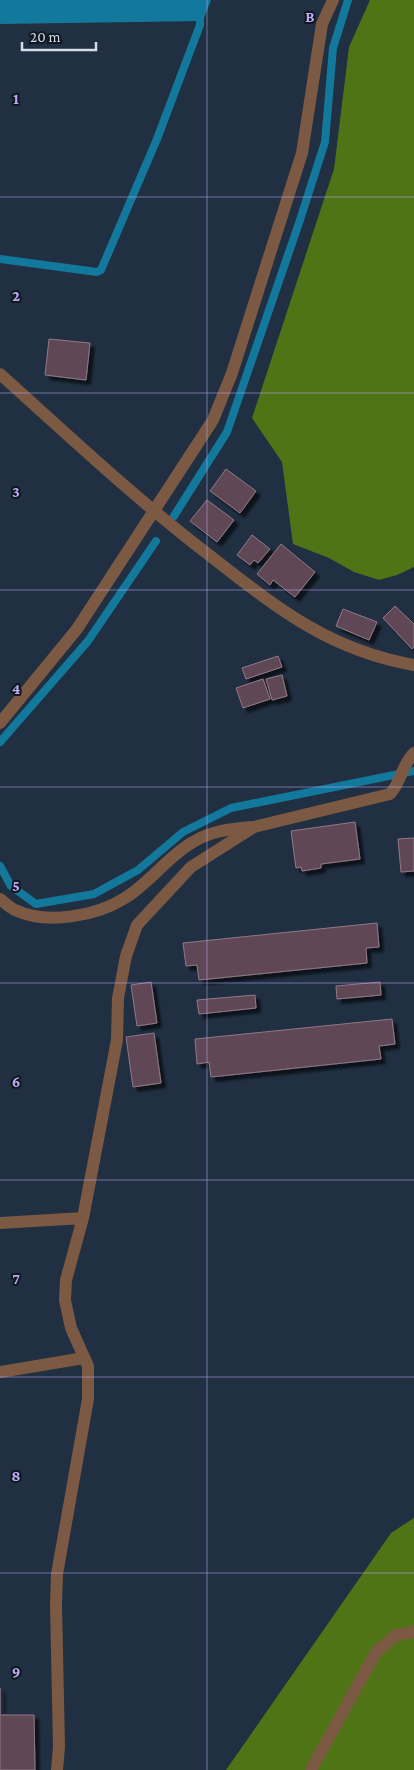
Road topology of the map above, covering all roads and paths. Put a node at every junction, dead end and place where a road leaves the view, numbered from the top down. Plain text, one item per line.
1 (333, 0) edge
2 (0, 374) edge
3 (154, 512) junction
4 (414, 664) edge
5 (0, 723) edge
6 (414, 753) edge
7 (254, 827) junction
8 (0, 899) edge
9 (83, 1218) junction
10 (0, 1223) edge
11 (84, 1358) junction
12 (0, 1372) edge
13 (414, 1632) edge
14 (57, 1770) edge
15 (311, 1770) edge

1 - 3 street
2 - 3 street
3 - 4 street
3 - 5 street
6 - 7 street
7 - 8 street
7 - 9 street
9 - 10 street
9 - 11 street
11 - 12 street
11 - 14 street
13 - 15 street

